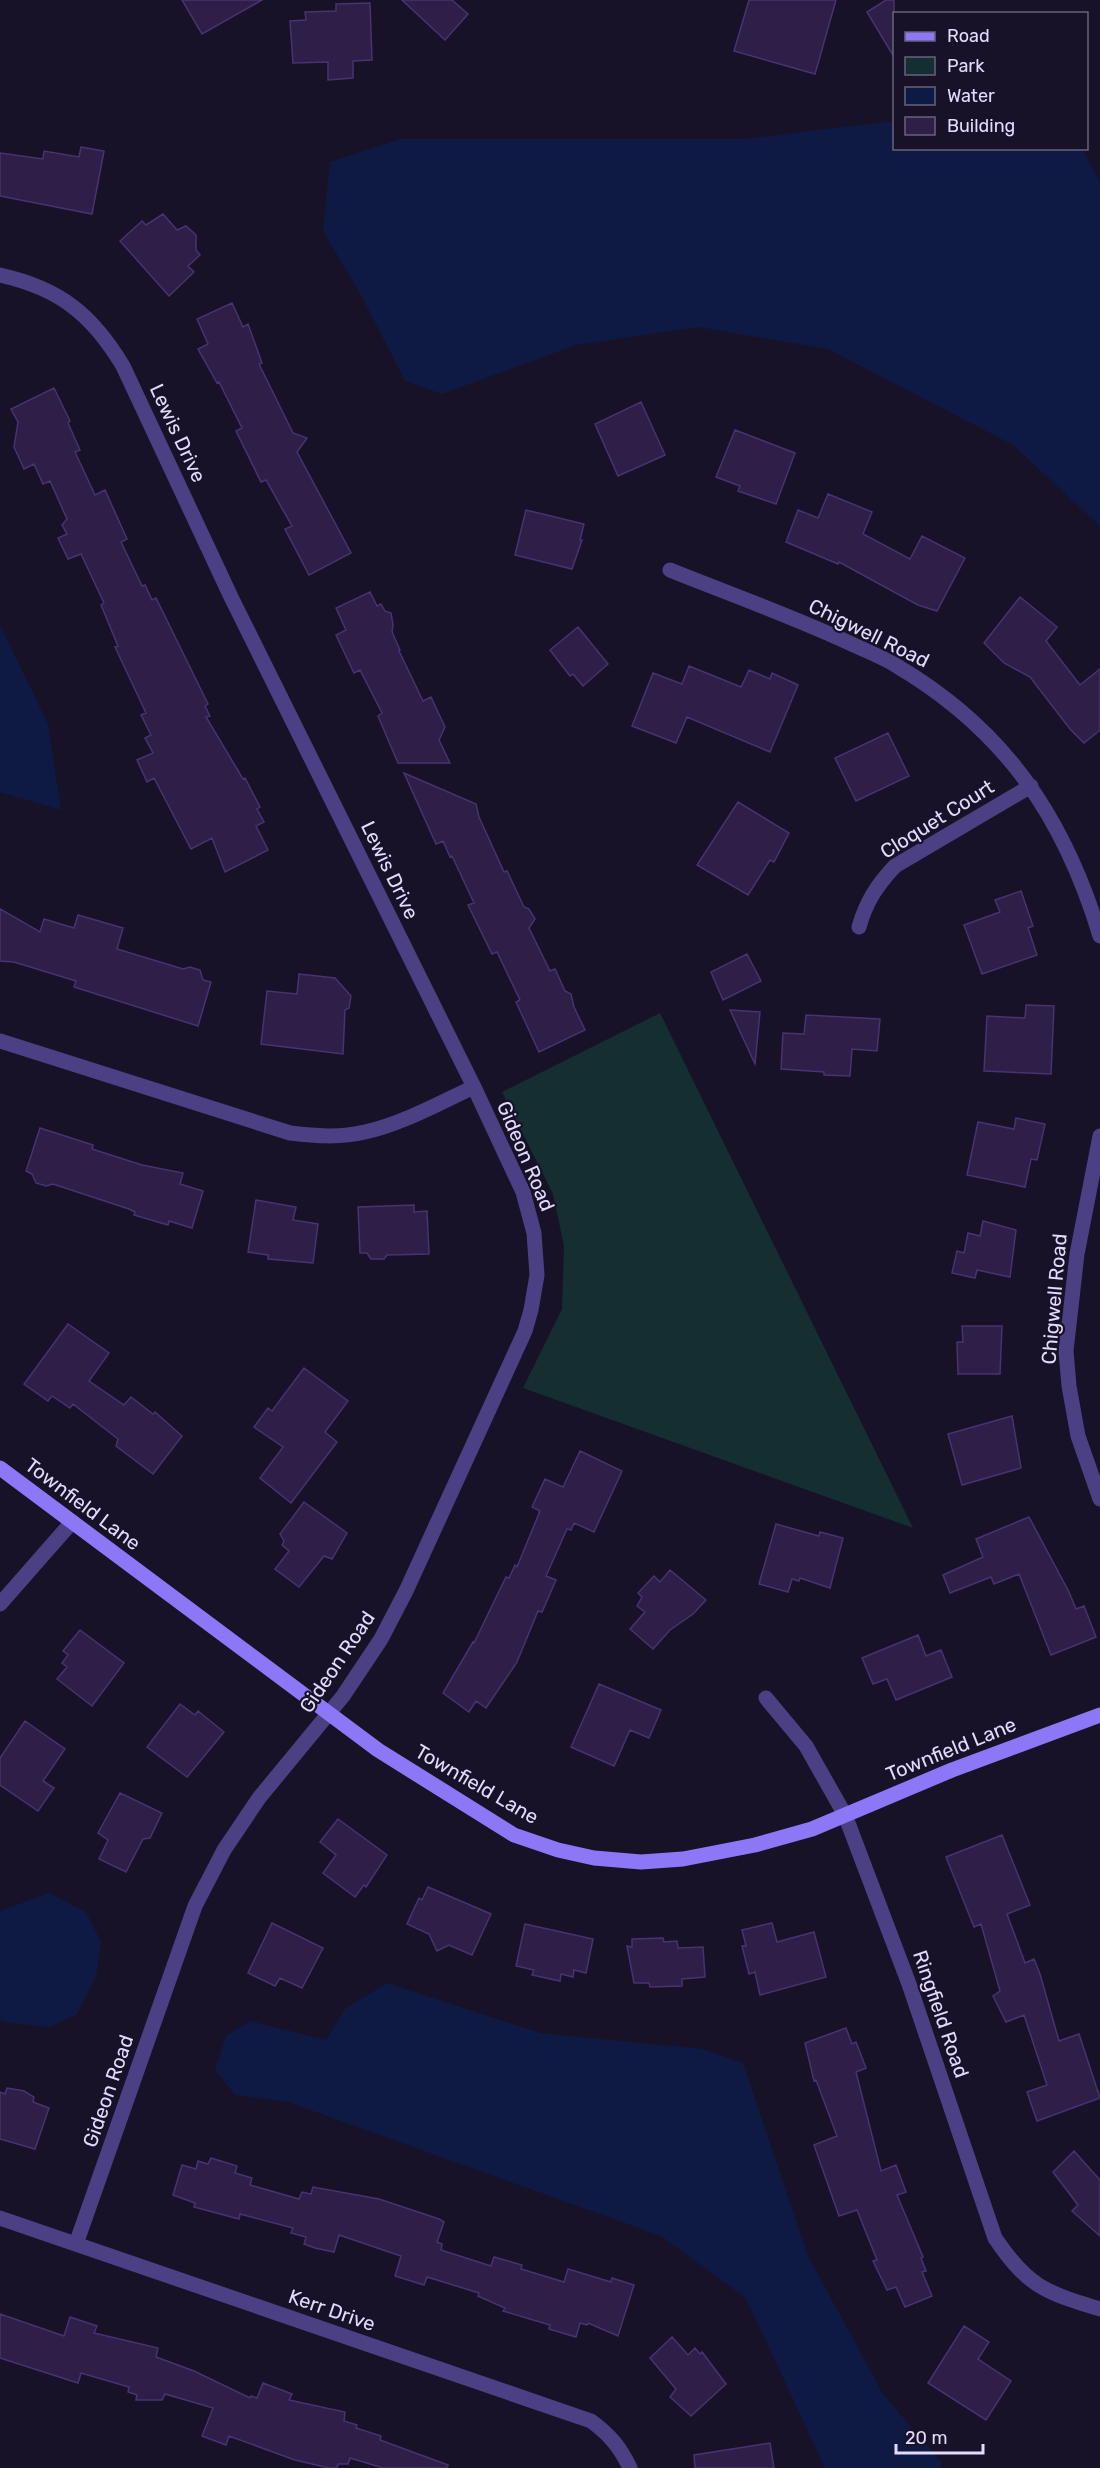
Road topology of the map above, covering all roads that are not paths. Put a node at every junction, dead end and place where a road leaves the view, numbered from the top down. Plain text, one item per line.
1 (0, 275) edge
2 (670, 570) dead end
3 (1031, 786) junction
4 (859, 927) dead end
5 (1100, 936) edge
6 (0, 1041) edge
7 (474, 1088) junction
8 (1100, 1136) edge
9 (0, 1468) edge
10 (1100, 1498) edge
11 (72, 1522) junction
12 (0, 1604) edge
13 (766, 1698) dead end
14 (330, 1714) junction
15 (1100, 1715) edge
16 (845, 1815) junction
17 (0, 2218) edge
18 (76, 2244) junction
19 (1100, 2309) edge
20 (630, 2468) edge

1 - 7 street, Lewis Drive
2 - 3 street, Chigwell Road
3 - 4 street, Cloquet Court
3 - 5 street, Chigwell Road
6 - 7 street
7 - 14 street, Gideon Road
8 - 10 street, Chigwell Road
9 - 11 street, Townfield Lane
11 - 12 street
11 - 14 street, Townfield Lane
13 - 16 street, Ringfield Road
14 - 16 street, Townfield Lane
14 - 18 street, Gideon Road
15 - 16 street, Townfield Lane
16 - 19 street, Ringfield Road
17 - 18 street, Kerr Drive
18 - 20 street, Kerr Drive

